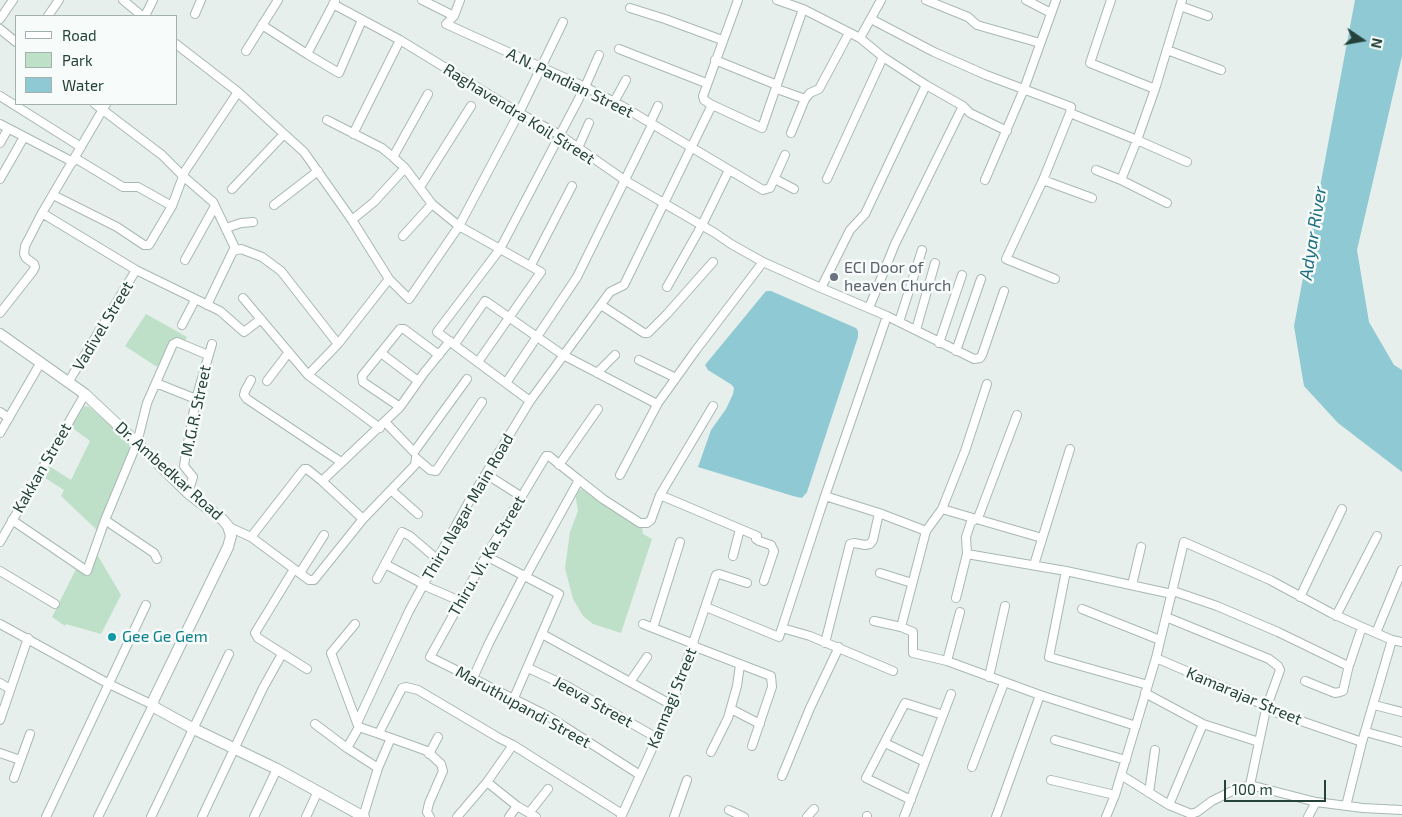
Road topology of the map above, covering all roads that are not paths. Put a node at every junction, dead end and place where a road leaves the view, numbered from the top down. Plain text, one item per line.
1 (13, 0) edge
2 (59, 0) edge
3 (123, 0) edge
4 (153, 0) edge
5 (201, 0) edge
6 (278, 0) edge
7 (422, 0) edge
8 (460, 0) edge
9 (738, 0) edge
10 (777, 0) edge
11 (881, 0) edge
12 (926, 0) edge
13 (1026, 0) edge
14 (1056, 0) edge
15 (1111, 0) edge
16 (334, 2) edge
17 (1181, 3) edge
18 (630, 8) dead end
19 (803, 9) junction
20 (1051, 13) junction
21 (194, 14) dead end
22 (49, 15) edge
23 (143, 15) edge
24 (145, 15) edge
25 (454, 16) junction
26 (1208, 16) dead end
27 (0, 19) edge
28 (871, 19) junction
29 (362, 20) junction
30 (563, 22) dead end
31 (262, 25) junction
32 (0, 29) edge
33 (849, 33) junction
34 (860, 38) junction
35 (400, 40) junction
36 (722, 40) junction
37 (15, 41) edge
38 (1040, 43) junction
39 (178, 46) edge
40 (618, 49) dead end
41 (1167, 50) junction
42 (246, 51) dead end
43 (307, 54) junction
44 (599, 55) dead end
45 (883, 57) junction
46 (715, 60) junction
47 (541, 67) junction
48 (1221, 70) dead end
49 (626, 80) dead end
50 (706, 83) junction
51 (926, 85) junction
52 (585, 87) junction
53 (777, 87) junction
54 (1024, 89) junction
55 (1155, 89) junction
56 (238, 92) junction
57 (428, 94) dead end
58 (0, 96) edge
59 (805, 100) junction
60 (614, 102) junction
61 (708, 103) junction
62 (471, 106) dead end
63 (658, 106) dead end
64 (963, 106) junction
65 (104, 107) edge
66 (519, 113) junction
67 (1070, 113) junction
68 (327, 120) dead end
69 (589, 123) dead end
70 (0, 124) edge
71 (651, 124) junction
72 (8, 129) junction
73 (1007, 131) junction
74 (791, 133) dead end
75 (284, 134) junction
76 (353, 134) junction
77 (560, 135) junction
78 (24, 137) junction
79 (1138, 140) junction
80 (0, 144) edge
81 (81, 147) junction
82 (691, 147) junction
83 (578, 148) junction
84 (785, 155) dead end
85 (393, 157) junction
86 (74, 160) junction
87 (1187, 162) dead end
88 (405, 168) junction
89 (729, 170) junction
90 (1096, 170) dead end
91 (318, 171) junction
92 (183, 176) junction
93 (0, 179) edge
94 (775, 179) junction
95 (826, 179) dead end
96 (985, 180) dead end
97 (1043, 180) junction
98 (1121, 180) junction
99 (626, 181) junction
100 (572, 186) dead end
101 (420, 187) junction
102 (232, 189) dead end
103 (794, 189) dead end
104 (53, 195) junction
105 (1092, 198) dead end
106 (1167, 203) dead end
107 (432, 204) junction
108 (663, 204) junction
109 (274, 205) dead end
110 (172, 206) junction
111 (215, 206) junction
112 (42, 213) junction
113 (352, 220) junction
114 (253, 222) dead end
115 (702, 225) junction
116 (460, 226) junction
117 (226, 228) junction
118 (403, 236) dead end
119 (236, 250) junction
120 (500, 250) junction
121 (922, 250) dead end
122 (185, 260) dead end
123 (713, 262) dead end
124 (763, 262) junction
125 (935, 263) dead end
126 (531, 265) junction
127 (136, 270) junction
128 (962, 275) dead end
129 (389, 279) junction
130 (981, 279) dead end
131 (1055, 279) dead end
132 (667, 286) dead end
133 (821, 288) junction
134 (1004, 291) dead end
135 (244, 298) dead end
136 (195, 300) junction
137 (208, 305) junction
138 (601, 305) junction
139 (869, 308) junction
140 (0, 313) edge
141 (887, 316) junction
142 (508, 317) junction
143 (261, 319) junction
144 (899, 322) junction
145 (182, 325) dead end
146 (916, 330) junction
147 (0, 334) edge
148 (537, 337) junction
149 (939, 342) junction
150 (452, 343) junction
151 (212, 344) dead end
152 (338, 344) junction
153 (289, 352) junction
154 (956, 352) junction
155 (380, 353) junction
156 (208, 355) junction
157 (439, 355) junction
158 (563, 355) junction
159 (615, 355) dead end
160 (639, 360) dead end
161 (41, 362) junction
162 (478, 362) junction
163 (597, 373) junction
164 (308, 375) junction
165 (676, 378) junction
166 (467, 379) dead end
167 (251, 380) dead end
168 (267, 381) dead end
169 (418, 381) junction
170 (69, 382) junction
171 (156, 383) junction
172 (506, 383) junction
173 (987, 384) dead end
174 (85, 394) junction
175 (196, 399) junction
176 (530, 401) junction
177 (482, 402) dead end
178 (658, 404) junction
179 (713, 406) dead end
180 (400, 407) junction
181 (598, 409) dead end
182 (0, 412) edge
183 (1017, 415) dead end
184 (9, 418) junction
185 (382, 425) junction
186 (0, 433) edge
187 (137, 442) junction
188 (1070, 449) dead end
189 (342, 462) junction
190 (559, 465) junction
191 (486, 474) junction
192 (620, 475) dead end
193 (578, 480) junction
194 (322, 481) junction
195 (390, 490) junction
196 (188, 493) junction
197 (660, 494) junction
198 (825, 496) junction
199 (522, 497) junction
200 (1342, 508) dead end
201 (942, 509) junction
202 (879, 513) junction
203 (418, 514) dead end
204 (978, 518) junction
205 (363, 519) junction
206 (12, 520) junction
207 (106, 520) junction
208 (229, 527) junction
209 (740, 529) junction
210 (926, 531) junction
211 (324, 536) dead end
212 (1377, 536) dead end
213 (251, 537) junction
214 (1042, 538) junction
215 (0, 542) edge
216 (680, 542) dead end
217 (1141, 548) dead end
218 (966, 554) junction
219 (486, 556) junction
220 (733, 556) dead end
221 (158, 559) dead end
222 (437, 559) junction
223 (385, 564) junction
224 (1034, 565) junction
225 (1402, 570) edge
226 (0, 571) edge
227 (297, 571) junction
228 (1066, 571) junction
229 (880, 573) dead end
230 (525, 576) junction
231 (377, 580) dead end
232 (764, 581) dead end
233 (747, 583) dead end
234 (912, 583) junction
235 (423, 584) junction
236 (1132, 585) junction
237 (1173, 592) junction
238 (1300, 597) junction
239 (956, 598) dead end
240 (460, 601) junction
241 (55, 604) dead end
242 (146, 605) dead end
243 (1005, 606) dead end
244 (706, 607) junction
245 (1082, 610) dead end
246 (960, 612) dead end
247 (1336, 616) junction
248 (1166, 617) junction
249 (874, 621) dead end
250 (0, 624) edge
251 (355, 624) dead end
252 (643, 624) dead end
253 (900, 627) junction
254 (1362, 627) junction
255 (653, 628) junction
256 (782, 628) junction
257 (1376, 633) junction
258 (542, 634) junction
259 (28, 638) junction
260 (1160, 640) junction
261 (1392, 640) junction
262 (825, 642) junction
263 (1402, 642) edge
264 (694, 645) junction
265 (839, 647) junction
266 (229, 654) dead end
267 (282, 654) junction
268 (430, 657) joint
269 (647, 657) dead end
270 (1156, 658) junction
271 (947, 661) junction
272 (740, 664) junction
273 (1349, 665) junction
274 (528, 668) junction
275 (307, 669) dead end
276 (893, 671) dead end
277 (989, 677) junction
278 (474, 678) junction
279 (1306, 681) dead end
280 (630, 682) junction
281 (0, 683) edge
282 (1004, 683) junction
283 (109, 684) junction
284 (1148, 685) junction
285 (10, 689) junction
286 (1145, 693) junction
287 (951, 694) dead end
288 (1040, 695) junction
289 (514, 698) junction
290 (672, 704) junction
291 (153, 705) junction
292 (1374, 705) junction
293 (731, 709) junction
294 (1266, 709) junction
295 (1402, 712) edge
296 (943, 715) junction
297 (0, 720) edge
298 (315, 724) dead end
299 (760, 724) junction
300 (1203, 724) junction
301 (358, 725) junction
302 (1136, 726) junction
303 (194, 729) junction
304 (1366, 732) junction
305 (379, 733) junction
306 (30, 734) dead end
307 (438, 737) dead end
308 (391, 738) junction
309 (657, 738) junction
310 (1055, 740) dead end
311 (884, 742) junction
312 (1259, 742) junction
313 (1362, 742) junction
314 (1402, 742) edge
315 (513, 745) junction
316 (752, 746) dead end
317 (347, 748) junction
318 (235, 749) junction
319 (1155, 750) dead end
320 (0, 752) edge
321 (711, 752) dead end
322 (429, 754) junction
323 (20, 760) junction
324 (1126, 760) junction
325 (925, 762) junction
326 (378, 768) junction
327 (972, 768) dead end
328 (277, 769) junction
329 (640, 774) junction
330 (1121, 775) junction
331 (782, 776) dead end
332 (14, 778) dead end
333 (687, 780) dead end
334 (1051, 780) dead end
335 (487, 782) junction
336 (1250, 785) junction
337 (548, 789) dead end
338 (318, 791) junction
339 (1149, 793) junction
340 (1115, 795) junction
341 (911, 800) junction
342 (1316, 802) junction
343 (1169, 805) junction
344 (517, 806) junction
345 (1346, 806) junction
346 (1363, 808) junction
347 (814, 809) dead end
348 (729, 810) dead end
349 (1402, 810) edge
350 (1197, 814) edge
351 (533, 815) edge
352 (622, 815) edge
353 (46, 817) edge
354 (98, 817) edge
355 (151, 817) edge
356 (202, 817) edge
357 (254, 817) edge
358 (306, 817) edge
359 (364, 817) edge
360 (430, 817) edge
361 (457, 817) edge
362 (509, 817) edge
363 (674, 817) edge
364 (744, 817) edge
365 (807, 817) edge
366 (904, 817) edge
367 (996, 817) edge
368 (1107, 817) edge
369 (1308, 817) edge
370 (1359, 817) edge

1 - 27 street
2 - 22 street
3 - 23 street
4 - 24 street
5 - 21 street
6 - 31 street
7 - 25 street
8 - 25 street
9 - 36 street
10 - 19 street
11 - 28 street
12 - 38 street
13 - 20 street
14 - 20 street
15 - 55 street
16 - 29 street, Raghavendra Koil Street
16 - 43 street
17 - 26 street
17 - 41 street
18 - 36 street
19 - 33 street
19 - 53 street
20 - 38 street
25 - 47 street, A.N. Pandian Street
28 - 34 street
28 - 54 street
29 - 35 street, Raghavendra Koil Street
29 - 43 street
30 - 47 street
31 - 42 street
31 - 43 street
32 - 37 street
33 - 34 street
33 - 59 street
34 - 45 street
35 - 66 street, Raghavendra Koil Street
35 - 76 street
36 - 46 street
38 - 54 street
39 - 56 street
40 - 50 street
41 - 48 street
41 - 55 street
44 - 52 street
45 - 51 street
45 - 95 street
46 - 50 street
46 - 53 street
47 - 52 street, A.N. Pandian Street
47 - 66 street
49 - 60 street
50 - 61 street
51 - 64 street
51 - 133 street
52 - 60 street, A.N. Pandian Street
52 - 77 street
53 - 59 street
53 - 61 street
54 - 67 street
54 - 73 street
55 - 79 street
56 - 75 street
56 - 92 street
57 - 85 street
58 - 81 street
59 - 74 street
60 - 71 street, A.N. Pandian Street
61 - 82 street, Thiru Nagar Main Road
62 - 101 street
63 - 71 street
64 - 73 street
64 - 139 street
65 - 81 street
65 - 92 street
66 - 77 street, Raghavendra Koil Street
66 - 116 street
67 - 79 street
67 - 97 street
68 - 76 street
69 - 83 street
70 - 72 street
71 - 82 street, A.N. Pandian Street
71 - 99 street
72 - 78 street
72 - 80 street
73 - 96 street
75 - 91 street
75 - 102 street
76 - 85 street
77 - 83 street, Raghavendra Koil Street
77 - 120 street
78 - 86 street
78 - 93 street
79 - 87 street
79 - 98 street
81 - 86 street
82 - 89 street, A.N. Pandian Street
82 - 108 street, Thiru Nagar Main Road
83 - 99 street, Raghavendra Koil Street
84 - 94 street
85 - 88 street
86 - 104 street
86 - 110 street
88 - 101 street
88 - 113 street
89 - 94 street, A.N. Pandian Street
89 - 115 street
90 - 98 street
91 - 109 street
91 - 113 street
92 - 110 street
92 - 111 street
94 - 103 street
97 - 105 street
97 - 131 street
98 - 106 street
99 - 108 street, Raghavendra Koil Street
99 - 148 street
100 - 126 street
101 - 107 street
104 - 110 street
104 - 112 street
107 - 116 street
107 - 118 street
108 - 115 street, Raghavendra Koil Street
108 - 138 street, Thiru Nagar Main Road
111 - 117 street
111 - 122 street
112 - 127 street
112 - 140 street
113 - 129 street
114 - 117 street
115 - 124 street, Raghavendra Koil Street
115 - 132 street
116 - 120 street
116 - 129 street
117 - 119 street
119 - 137 street
119 - 152 street
120 - 126 street
120 - 150 street
121 - 144 street
123 - 138 street
124 - 133 street, Raghavendra Koil Street
124 - 165 street
125 - 146 street
126 - 142 street
127 - 136 street
127 - 170 street, Vadivel Street
128 - 149 street
129 - 152 street
130 - 154 street
133 - 139 street, Raghavendra Koil Street
134 - 154 street, Raghavendra Koil Street
135 - 143 street
136 - 137 street
136 - 145 street
137 - 143 street
138 - 158 street, Thiru Nagar Main Road
139 - 141 street, Raghavendra Koil Street
141 - 144 street, Raghavendra Koil Street
141 - 198 street
142 - 148 street
142 - 150 street
142 - 162 street
143 - 153 street
144 - 146 street, Raghavendra Koil Street
146 - 149 street, Raghavendra Koil Street
147 - 161 street, Dr. Ambedkar Road
148 - 158 street
148 - 172 street
149 - 154 street, Raghavendra Koil Street
150 - 157 street
150 - 162 street
151 - 156 street, M.G.R. Street
152 - 164 street
153 - 164 street
153 - 168 street
155 - 157 street
155 - 169 street
155 - 180 street
156 - 171 street, M.G.R. Street
156 - 175 street, M.G.R. Street
157 - 169 street
158 - 163 street
158 - 176 street, Thiru Nagar Main Road
159 - 163 street
160 - 165 street
161 - 170 street, Dr. Ambedkar Road
161 - 184 street
162 - 172 street
163 - 178 street
164 - 185 street
165 - 178 street
166 - 185 street
167 - 189 street
169 - 180 street
170 - 174 street, Dr. Ambedkar Road
171 - 175 street
171 - 187 street, M.G.R. Street
172 - 176 street
173 - 201 street
174 - 187 street, Dr. Ambedkar Road
174 - 206 street, Kakkan Street
175 - 196 street, M.G.R. Street
176 - 191 street, Thiru Nagar Main Road
177 - 195 street
178 - 192 street
179 - 197 street
180 - 185 street
181 - 190 street
182 - 184 street
183 - 204 street
184 - 186 street
185 - 189 street
187 - 196 street, Dr. Ambedkar Road
187 - 207 street, M.G.R. Street
188 - 214 street
189 - 194 street
190 - 193 street
190 - 199 street, Thiru. Vi. Ka. Street
191 - 199 street
191 - 222 street, Thiru Nagar Main Road
193 - 197 street
193 - 230 street
194 - 205 street
194 - 213 street
195 - 203 street
195 - 205 street
196 - 208 street, Dr. Ambedkar Road
197 - 209 street
198 - 202 street
198 - 256 street
199 - 219 street, Thiru. Vi. Ka. Street
200 - 238 street
201 - 204 street
201 - 210 street
202 - 210 street
202 - 262 street
204 - 214 street
204 - 218 street
205 - 227 street
206 - 207 street, M.G.R. Street
206 - 215 street, Kakkan Street
207 - 221 street
208 - 213 street
208 - 291 street, Dr. Ambedkar Road
209 - 220 street
209 - 232 street
210 - 234 street
211 - 227 street
212 - 247 street
213 - 227 street
214 - 224 street
216 - 255 street
217 - 236 street
218 - 224 street
218 - 239 street
219 - 230 street
219 - 240 street, Thiru. Vi. Ka. Street
222 - 223 street
222 - 235 street, Thiru Nagar Main Road
223 - 231 street
223 - 235 street
224 - 228 street
225 - 257 street
226 - 241 street
227 - 267 street
228 - 236 street
228 - 284 street
229 - 234 street
230 - 258 street
230 - 278 street
233 - 244 street, Kannagi Street
234 - 253 street
235 - 240 street
235 - 301 street, Thiru Nagar Main Road
236 - 237 street
237 - 238 street
237 - 248 street
237 - 273 street
238 - 247 street
240 - 268 street, Thiru. Vi. Ka. Street
242 - 283 street
243 - 277 street
244 - 256 street
244 - 264 street, Kannagi Street
245 - 260 street
246 - 271 street
247 - 254 street
248 - 260 street
248 - 294 street
249 - 253 street
250 - 259 street
251 - 301 street
252 - 255 street
253 - 271 street
254 - 257 street
254 - 273 street
255 - 264 street
256 - 262 street
257 - 261 street
258 - 274 street
258 - 280 street
259 - 283 street
259 - 285 street
260 - 270 street
261 - 263 street
261 - 292 street
262 - 265 street
264 - 272 street
264 - 290 street, Kannagi Street
265 - 276 street
265 - 331 street
266 - 303 street
267 - 275 street
267 - 318 street
268 - 278 street, Maruthupandi Street
269 - 280 street
270 - 284 street
270 - 294 street, Kamarajar Street
271 - 277 street
272 - 293 street
272 - 299 street
273 - 279 street
274 - 289 street
274 - 309 street, Jeeva Street
277 - 282 street
278 - 289 street, Maruthupandi Street
280 - 290 street
281 - 285 street
282 - 288 street
282 - 327 street
283 - 291 street
283 - 353 street
284 - 286 street
285 - 297 street
286 - 300 street
286 - 302 street
287 - 296 street
288 - 302 street
288 - 367 street
289 - 329 street, Maruthupandi Street
290 - 309 street, Kannagi Street
291 - 303 street
291 - 354 street
292 - 295 street
292 - 304 street
293 - 299 street
293 - 321 street
294 - 312 street
294 - 313 street, Kamarajar Street
296 - 311 street
296 - 325 street
298 - 317 street
299 - 316 street
300 - 312 street
300 - 343 street
301 - 305 street
301 - 317 street, Thiru Nagar Main Road
302 - 324 street
303 - 318 street
303 - 355 street
304 - 313 street
304 - 314 street
305 - 308 street
305 - 315 street
306 - 323 street
307 - 322 street
308 - 322 street
308 - 326 street
309 - 329 street, Kannagi Street
310 - 324 street
311 - 325 street
311 - 341 street
312 - 336 street
313 - 345 street
315 - 335 street
315 - 352 street
317 - 326 street
318 - 328 street
318 - 356 street
319 - 339 street
320 - 323 street
322 - 360 street
323 - 332 street
324 - 330 street
325 - 341 street
326 - 359 street
328 - 338 street
328 - 357 street
329 - 352 street, Kannagi Street
330 - 339 street
330 - 340 street
333 - 363 street
334 - 340 street
335 - 344 street
335 - 361 street
336 - 342 street
336 - 350 street
337 - 351 street
338 - 358 street
338 - 359 street
339 - 343 street
340 - 368 street
341 - 366 street
342 - 345 street
342 - 369 street
343 - 350 street
344 - 351 street
344 - 362 street
345 - 346 street
346 - 349 street
346 - 370 street
347 - 365 street
348 - 364 street

